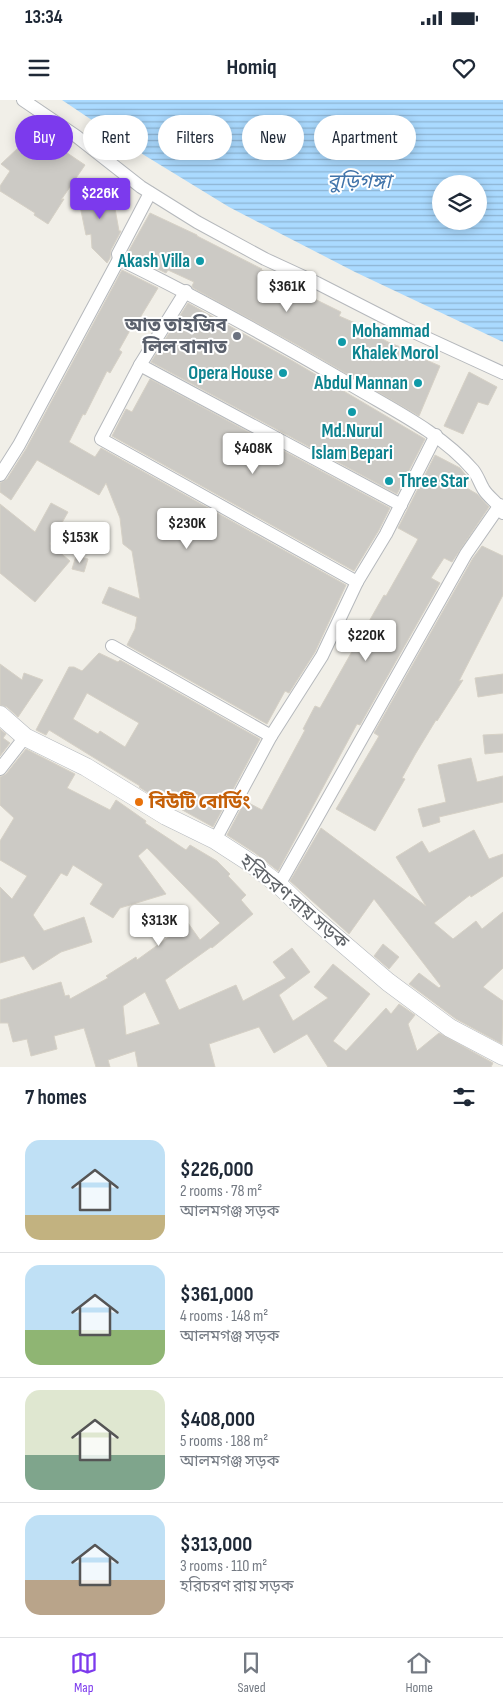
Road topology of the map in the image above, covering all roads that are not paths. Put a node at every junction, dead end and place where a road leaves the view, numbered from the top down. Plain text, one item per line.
1 (23, 100) edge
2 (150, 193) junction
3 (119, 258) junction
4 (186, 291) junction
5 (140, 365) junction
6 (503, 373) edge
7 (436, 435) junction
8 (0, 475) edge
9 (401, 505) junction
10 (501, 509) edge
11 (357, 582) junction
12 (112, 646) dead end
13 (0, 715) edge
14 (271, 736) junction
15 (26, 737) junction
16 (0, 769) edge
17 (215, 840) junction
18 (279, 885) junction
19 (503, 1056) edge

1 - 2 street
2 - 3 street
2 - 6 street
3 - 4 street
3 - 8 street
4 - 5 street
4 - 7 street
5 - 9 street
5 - 11 street
7 - 9 street
7 - 10 street
9 - 11 street
10 - 18 street
11 - 14 street
12 - 14 street
13 - 15 main road, হরিচরণ রায় সড়ক
14 - 17 street
15 - 16 street
15 - 17 main road, হরিচরণ রায় সড়ক
17 - 18 main road, হরিচরণ রায় সড়ক
18 - 19 main road, হরিচরণ রায় সড়ক

